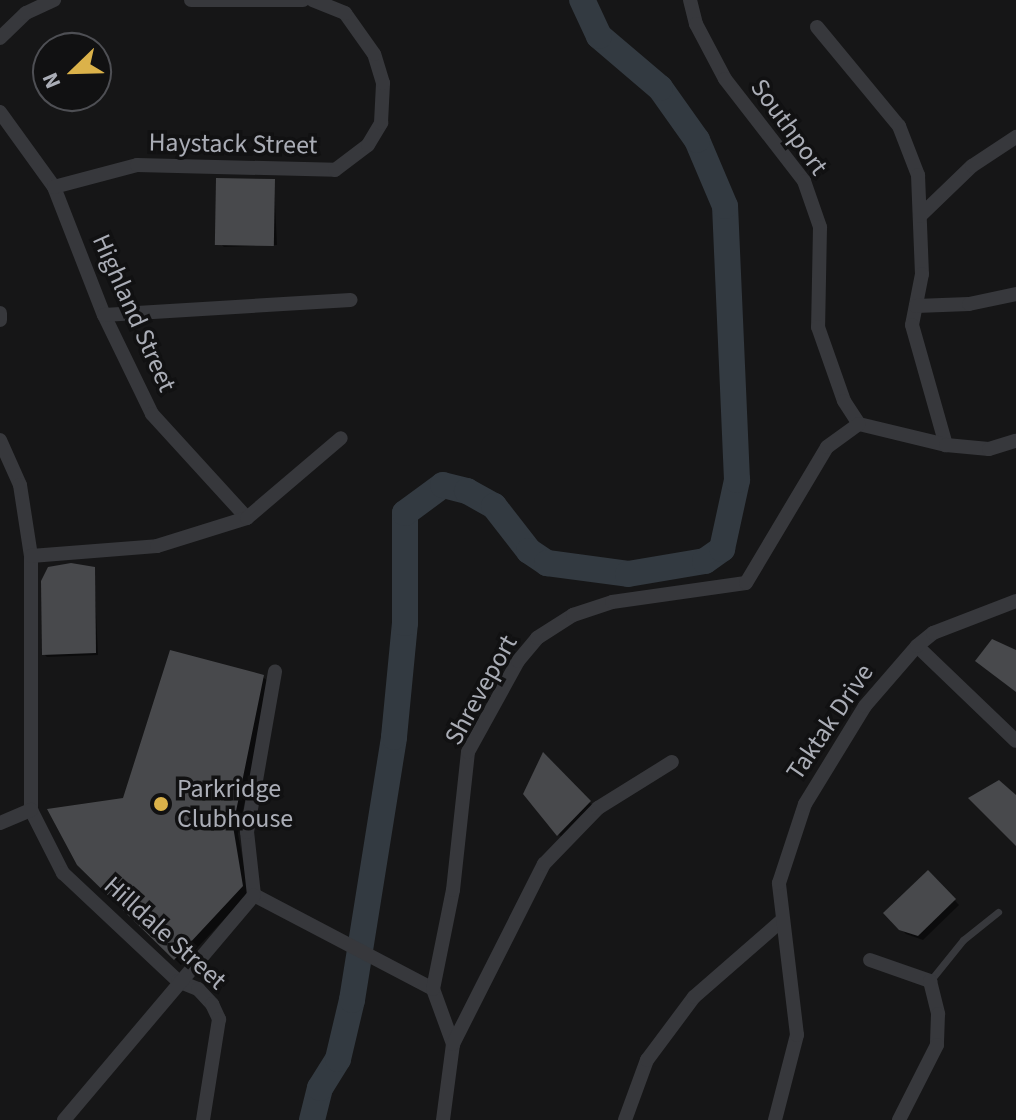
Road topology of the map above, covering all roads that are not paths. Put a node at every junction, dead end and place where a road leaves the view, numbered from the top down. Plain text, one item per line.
1 (54, 0) edge
2 (191, 0) edge
3 (303, 0) edge
4 (313, 0) edge
5 (690, 0) edge
6 (817, 27) dead end
7 (0, 38) edge
8 (0, 112) edge
9 (1016, 137) edge
10 (54, 187) junction
11 (920, 216) junction
12 (1016, 294) edge
13 (351, 300) dead end
14 (916, 306) junction
15 (0, 313) edge
16 (104, 315) junction
17 (0, 320) edge
18 (859, 424) junction
19 (341, 438) dead end
20 (0, 440) edge
21 (1016, 441) edge
22 (946, 445) junction
23 (247, 518) junction
24 (31, 556) junction
25 (1016, 601) edge
26 (917, 646) junction
27 (275, 671) dead end
28 (1016, 741) edge
29 (672, 762) dead end
30 (31, 810) junction
31 (0, 823) edge
32 (254, 895) junction
33 (998, 912) dead end
34 (781, 921) junction
35 (870, 960) dead end
36 (178, 981) junction
37 (930, 981) junction
38 (433, 989) junction
39 (453, 1044) junction
40 (64, 1120) edge
41 (203, 1120) edge
42 (443, 1120) edge
43 (625, 1120) edge
44 (775, 1120) edge
45 (899, 1120) edge

1 - 7 street
2 - 3 street
4 - 10 street, Haystack Street
5 - 18 street, Southport
6 - 11 street
8 - 10 street, Highland Street
9 - 11 street
10 - 16 street, Highland Street
11 - 14 street
12 - 14 street
13 - 16 street
14 - 22 street
15 - 17 street
16 - 23 street, Highland Street
18 - 22 street
18 - 38 street, Shreveport
19 - 23 street
20 - 24 street, Hilldale Street
21 - 22 street
23 - 24 street
24 - 30 street, Hilldale Street
25 - 26 street, Taktak Drive
26 - 28 street
26 - 34 street, Taktak Drive
27 - 32 street
29 - 39 street
30 - 31 street
30 - 36 street, Hilldale Street
32 - 36 street
32 - 38 street
33 - 37 lane
34 - 43 street
34 - 44 street, Taktak Drive
35 - 37 street
36 - 40 street
36 - 41 street, Hilldale Street
37 - 45 street
38 - 39 street
39 - 42 street

